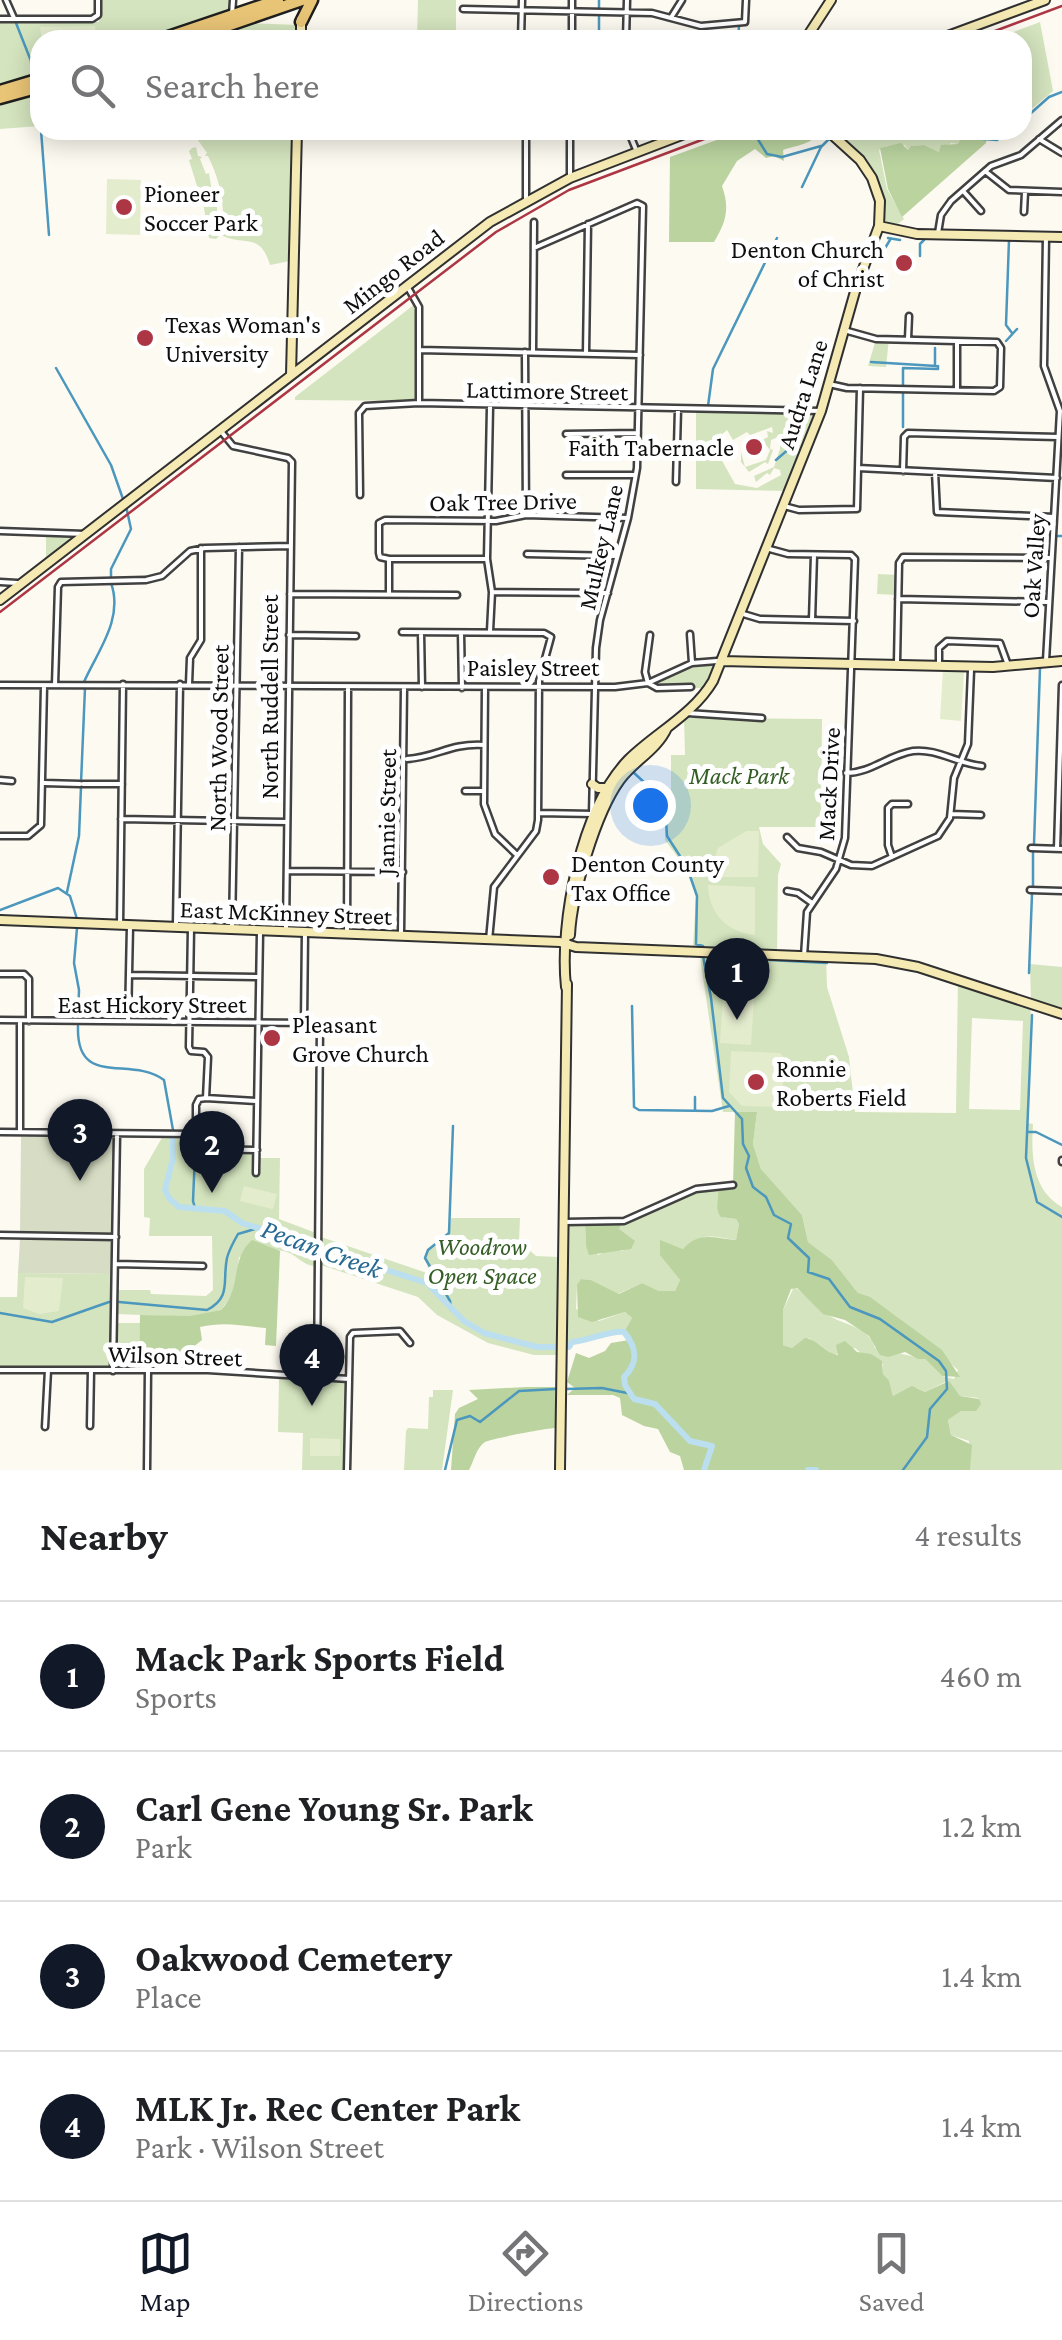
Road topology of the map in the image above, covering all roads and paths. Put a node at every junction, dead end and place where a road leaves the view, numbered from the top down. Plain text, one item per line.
1 (6, 0) edge
2 (98, 0) edge
3 (233, 0) edge
4 (278, 0) edge
5 (302, 0) edge
6 (312, 0) edge
7 (522, 0) edge
8 (572, 0) edge
9 (627, 0) edge
10 (682, 0) edge
11 (746, 0) edge
12 (830, 0) edge
13 (1046, 0) edge
14 (463, 8) dead end
15 (522, 10) junction
16 (572, 11) junction
17 (627, 11) junction
18 (232, 16) junction
19 (672, 16) junction
20 (0, 19) edge
21 (14, 19) junction
22 (301, 22) junction
23 (190, 30) edge
24 (215, 30) edge
25 (301, 30) edge
26 (521, 30) edge
27 (572, 30) edge
28 (626, 30) edge
29 (811, 30) edge
30 (964, 30) edge
31 (30, 83) edge
32 (30, 90) edge
33 (0, 94) edge
34 (1062, 120) edge
35 (1040, 139) junction
36 (298, 140) edge
37 (526, 140) edge
38 (570, 140) edge
39 (632, 140) edge
40 (668, 140) edge
41 (837, 140) edge
42 (636, 152) junction
43 (1062, 153) edge
44 (984, 171) junction
45 (570, 178) junction
46 (963, 190) junction
47 (1024, 192) junction
48 (1062, 192) edge
49 (526, 199) junction
50 (981, 211) dead end
51 (1024, 212) dead end
52 (534, 222) dead end
53 (588, 224) junction
54 (879, 226) junction
55 (938, 235) junction
56 (1046, 237) junction
57 (1062, 237) edge
58 (534, 248) junction
59 (406, 285) junction
60 (909, 316) dead end
61 (844, 330) junction
62 (908, 338) junction
63 (957, 342) junction
64 (418, 350) junction
65 (525, 352) junction
66 (533, 352) junction
67 (586, 353) junction
68 (640, 354) junction
69 (291, 376) junction
70 (829, 384) junction
71 (860, 388) junction
72 (956, 390) junction
73 (418, 403) junction
74 (490, 407) junction
75 (525, 407) junction
76 (639, 409) junction
77 (678, 409) junction
78 (821, 411) junction
79 (220, 430) junction
80 (566, 434) dead end
81 (638, 434) junction
82 (1059, 437) junction
83 (858, 468) junction
84 (904, 472) junction
85 (936, 472) junction
86 (566, 475) dead end
87 (635, 476) junction
88 (1056, 478) junction
89 (676, 482) dead end
90 (360, 495) dead end
91 (784, 506) junction
92 (526, 515) junction
93 (1054, 517) junction
94 (628, 518) junction
95 (488, 521) junction
96 (0, 531) edge
97 (85, 534) junction
98 (290, 546) junction
99 (201, 548) junction
100 (240, 548) junction
101 (766, 548) junction
102 (527, 554) dead end
103 (814, 554) junction
104 (619, 556) junction
105 (1051, 558) junction
106 (389, 559) junction
107 (487, 559) junction
108 (0, 582) edge
109 (21, 583) junction
110 (492, 592) junction
111 (608, 593) junction
112 (290, 594) junction
113 (390, 594) junction
114 (457, 595) dead end
115 (898, 599) junction
116 (0, 600) edge
117 (1048, 602) junction
118 (740, 613) junction
119 (812, 620) junction
120 (854, 621) junction
121 (402, 632) dead end
122 (421, 633) junction
123 (461, 633) junction
124 (490, 633) junction
125 (690, 634) dead end
126 (289, 635) junction
127 (650, 635) dead end
128 (356, 636) dead end
129 (722, 661) junction
130 (1046, 661) junction
131 (1062, 661) edge
132 (692, 663) junction
133 (850, 664) junction
134 (897, 665) junction
135 (1008, 665) junction
136 (939, 666) junction
137 (971, 666) junction
138 (648, 683) junction
139 (123, 684) junction
140 (180, 684) junction
141 (189, 684) junction
142 (236, 684) junction
143 (0, 685) edge
144 (55, 685) junction
145 (1062, 685) edge
146 (44, 686) junction
147 (422, 687) junction
148 (539, 687) junction
149 (594, 687) junction
150 (348, 688) junction
151 (404, 688) junction
152 (462, 688) junction
153 (485, 688) junction
154 (691, 688) dead end
155 (290, 689) junction
156 (685, 712) junction
157 (762, 718) dead end
158 (484, 745) junction
159 (642, 753) junction
160 (405, 759) junction
161 (962, 762) junction
162 (982, 766) dead end
163 (1061, 767) edge
164 (846, 773) junction
165 (0, 780) edge
166 (12, 780) dead end
167 (42, 784) junction
168 (122, 784) junction
169 (592, 784) junction
170 (607, 788) junction
171 (466, 791) dead end
172 (483, 791) junction
173 (908, 804) dead end
174 (538, 813) junction
175 (951, 814) junction
176 (596, 815) junction
177 (981, 815) dead end
178 (121, 819) junction
179 (178, 820) junction
180 (234, 821) junction
181 (288, 822) junction
182 (0, 836) edge
183 (787, 836) dead end
184 (1031, 848) dead end
185 (1059, 849) edge
186 (517, 855) junction
187 (892, 857) junction
188 (840, 860) junction
189 (348, 870) junction
190 (288, 871) junction
191 (404, 872) junction
192 (1030, 890) dead end
193 (787, 891) dead end
194 (1062, 891) edge
195 (812, 902) junction
196 (0, 920) edge
197 (125, 926) junction
198 (176, 928) junction
199 (191, 928) junction
200 (232, 930) junction
201 (260, 930) junction
202 (286, 931) junction
203 (305, 932) junction
204 (347, 933) junction
205 (401, 936) junction
206 (488, 940) junction
207 (567, 943) junction
208 (804, 956) junction
209 (0, 974) edge
210 (130, 975) junction
211 (190, 976) junction
212 (259, 977) junction
213 (1062, 1014) edge
214 (0, 1020) edge
215 (30, 1020) junction
216 (20, 1021) junction
217 (128, 1021) junction
218 (189, 1022) junction
219 (259, 1022) junction
220 (304, 1023) junction
221 (206, 1098) junction
222 (258, 1102) junction
223 (0, 1132) edge
224 (20, 1132) junction
225 (117, 1134) junction
226 (195, 1134) junction
227 (257, 1150) junction
228 (256, 1173) dead end
229 (733, 1185) dead end
230 (564, 1222) junction
231 (0, 1235) edge
232 (116, 1236) junction
233 (116, 1264) junction
234 (203, 1266) dead end
235 (410, 1343) dead end
236 (0, 1370) edge
237 (48, 1370) junction
238 (91, 1370) junction
239 (113, 1370) junction
240 (148, 1370) junction
241 (317, 1377) junction
242 (349, 1379) junction
243 (90, 1426) dead end
244 (46, 1428) dead end
245 (148, 1470) edge
246 (346, 1470) edge
247 (560, 1470) edge

1 - 21 street
2 - 21 street
3 - 18 street
4 - 18 main road
5 - 22 street
5 - 24 main road
6 - 22 main road
7 - 15 street
8 - 16 street
9 - 17 street
10 - 19 street
11 - 19 street
12 - 29 street
13 - 30 street
14 - 15 street
15 - 16 street
15 - 26 street
16 - 17 street
16 - 27 street
17 - 19 street
17 - 28 street
18 - 23 main road
20 - 21 street
22 - 25 street
31 - 33 main road
32 - 33 main road
34 - 35 street
35 - 43 street
35 - 44 street
36 - 69 street
37 - 49 street
38 - 45 street
39 - 42 street
40 - 42 street, Mingo Road
41 - 54 street
42 - 45 street, Mingo Road
44 - 46 street
44 - 47 street
45 - 49 street, Mingo Road
46 - 50 street
46 - 55 street
47 - 48 street
47 - 51 street
49 - 59 street, Mingo Road
52 - 58 street
53 - 58 street
53 - 67 street
53 - 68 street, Mulkey Lane
54 - 55 street
54 - 61 street, Audra Lane
55 - 56 street
56 - 57 street
56 - 82 street, Oak Valley
58 - 66 street
59 - 64 street
59 - 69 street, Mingo Road
60 - 62 street
61 - 62 street
61 - 70 street, Audra Lane
62 - 63 street
63 - 72 street
63 - 72 street
64 - 65 street
64 - 73 street
65 - 66 street
65 - 75 street
66 - 67 street
67 - 68 street
68 - 76 street, Mulkey Lane
69 - 79 street, Mingo Road
70 - 71 street
70 - 78 street, Audra Lane
71 - 72 street
71 - 83 street
73 - 74 street, Lattimore Street
73 - 90 street, Lattimore Street
74 - 75 street, Lattimore Street
74 - 95 street
75 - 76 street, Lattimore Street
75 - 92 street
76 - 77 street, Lattimore Street
76 - 81 street, Mulkey Lane
77 - 78 street, Lattimore Street
77 - 89 street
78 - 91 street, Audra Lane
79 - 97 street, Mingo Road
79 - 98 street, North Ruddell Street
80 - 81 street
81 - 87 street, Mulkey Lane
82 - 84 street
82 - 88 street, Oak Valley
83 - 84 street
83 - 91 street
84 - 85 street
85 - 88 street
85 - 93 street
86 - 87 street
87 - 94 street, Mulkey Lane
88 - 93 street, Oak Valley
91 - 101 street, Audra Lane
92 - 94 street, Oak Tree Drive
92 - 95 street, Oak Tree Drive
93 - 105 street, Oak Valley
94 - 104 street, Mulkey Lane
95 - 106 street, Oak Tree Drive
95 - 107 street
96 - 97 street
97 - 109 street, Mingo Road
98 - 100 street
98 - 112 street, North Ruddell Street
99 - 100 street
99 - 141 street
99 - 144 street
100 - 142 street, North Wood Street
101 - 103 street
101 - 118 street, Audra Lane
102 - 104 street
103 - 119 street
103 - 120 street, Mack Drive
104 - 111 street, Mulkey Lane
105 - 115 street
105 - 117 street, Oak Valley
106 - 107 street
106 - 113 street
107 - 110 street
108 - 109 street
109 - 116 street, Mingo Road
110 - 111 street
110 - 124 street
111 - 149 street, Mulkey Lane
112 - 113 street
112 - 126 street, North Ruddell Street
113 - 114 street
115 - 117 street
115 - 134 street
117 - 130 street, Oak Valley
118 - 119 street
118 - 129 street, Audra Lane
119 - 120 street
120 - 133 street, Mack Drive
121 - 122 street
122 - 123 street
122 - 147 street
123 - 124 street
123 - 152 street
124 - 148 street
125 - 132 street
126 - 128 street
126 - 155 street, North Ruddell Street
127 - 138 street
129 - 132 street, Paisley Street
129 - 133 street, Paisley Street
129 - 156 street, Audra Lane
130 - 131 street, Paisley Street
130 - 135 street, Paisley Street
132 - 138 street, Paisley Street
133 - 134 street, Paisley Street
133 - 164 street, Mack Drive
134 - 136 street, Paisley Street
135 - 136 street
135 - 137 street, Paisley Street
136 - 137 street, Paisley Street
137 - 161 street
138 - 149 street, Paisley Street
138 - 154 street
139 - 140 street, Paisley Street
139 - 144 street, Paisley Street
139 - 168 street
140 - 141 street, Paisley Street
140 - 179 street
141 - 142 street, Paisley Street
142 - 155 street, Paisley Street
142 - 180 street, North Wood Street
143 - 146 street, Paisley Street
144 - 146 street, Paisley Street
145 - 163 street
146 - 167 street
147 - 151 street, Paisley Street
147 - 152 street, Paisley Street
148 - 149 street, Paisley Street
148 - 153 street, Paisley Street
148 - 174 street
149 - 169 street, Mulkey Lane
150 - 151 street, Paisley Street
150 - 155 street, Paisley Street
150 - 189 street
151 - 160 street, Jannie Street
152 - 153 street, Paisley Street
153 - 158 street
155 - 181 street, North Ruddell Street
156 - 157 street
156 - 159 street, Audra Lane
158 - 160 street
158 - 172 street
159 - 170 street, Audra Lane
159 - 176 street, Audra Lane
160 - 191 street, Jannie Street
161 - 162 street
161 - 164 street
161 - 175 street
163 - 185 street
164 - 188 street, Mack Drive
165 - 166 street
167 - 168 street
167 - 182 street
168 - 178 street
169 - 170 street
169 - 176 street, Mulkey Lane
170 - 176 street, Audra Lane
171 - 172 street
172 - 186 street
173 - 187 street
174 - 176 street
174 - 186 street
175 - 177 street
175 - 187 street
176 - 207 street, Audra Lane
178 - 179 street
178 - 197 street
179 - 180 street
179 - 198 street
180 - 181 street
180 - 200 street, North Wood Street
181 - 190 street, North Ruddell Street
183 - 188 street
184 - 185 street
186 - 206 street
187 - 188 street
188 - 195 street, Mack Drive
189 - 190 street
189 - 191 street
189 - 204 street
190 - 202 street, North Ruddell Street
191 - 205 street, Jannie Street
192 - 194 street
193 - 195 street
195 - 208 street, Mack Drive
196 - 197 street, East McKinney Street
197 - 198 street, East McKinney Street
197 - 210 street
198 - 199 street, East McKinney Street
199 - 200 street, East McKinney Street
199 - 211 street
200 - 201 street, East McKinney Street
201 - 202 street, East McKinney Street
201 - 212 street
202 - 203 street, East McKinney Street
203 - 204 street, East McKinney Street
203 - 220 street
204 - 205 street, East McKinney Street
205 - 206 street, East McKinney Street
206 - 207 street, East McKinney Street
207 - 208 street, East McKinney Street
207 - 230 street, Audra Lane
208 - 213 street, East McKinney Street
209 - 215 street
210 - 211 street
210 - 217 street
211 - 212 street
211 - 218 street
212 - 219 street
214 - 216 street, East Hickory Street
215 - 216 street, East Hickory Street
215 - 217 street, East Hickory Street
216 - 224 street
217 - 218 street, East Hickory Street
218 - 219 street, East Hickory Street
218 - 221 street
219 - 220 street, East Hickory Street
219 - 222 street
220 - 241 street
221 - 222 street
221 - 226 street
222 - 227 street
223 - 224 street
224 - 225 street
225 - 226 street
225 - 232 street
226 - 227 street
227 - 228 street
229 - 230 street
230 - 247 street, Audra Lane
231 - 232 street
232 - 233 street
233 - 234 street
233 - 239 street
235 - 242 street
236 - 237 street, Wilson Street
237 - 238 street, Wilson Street
237 - 244 street
238 - 239 street, Wilson Street
238 - 243 street
239 - 240 street, Wilson Street
240 - 241 street, Wilson Street
240 - 245 street
241 - 242 street, Wilson Street
242 - 246 street

